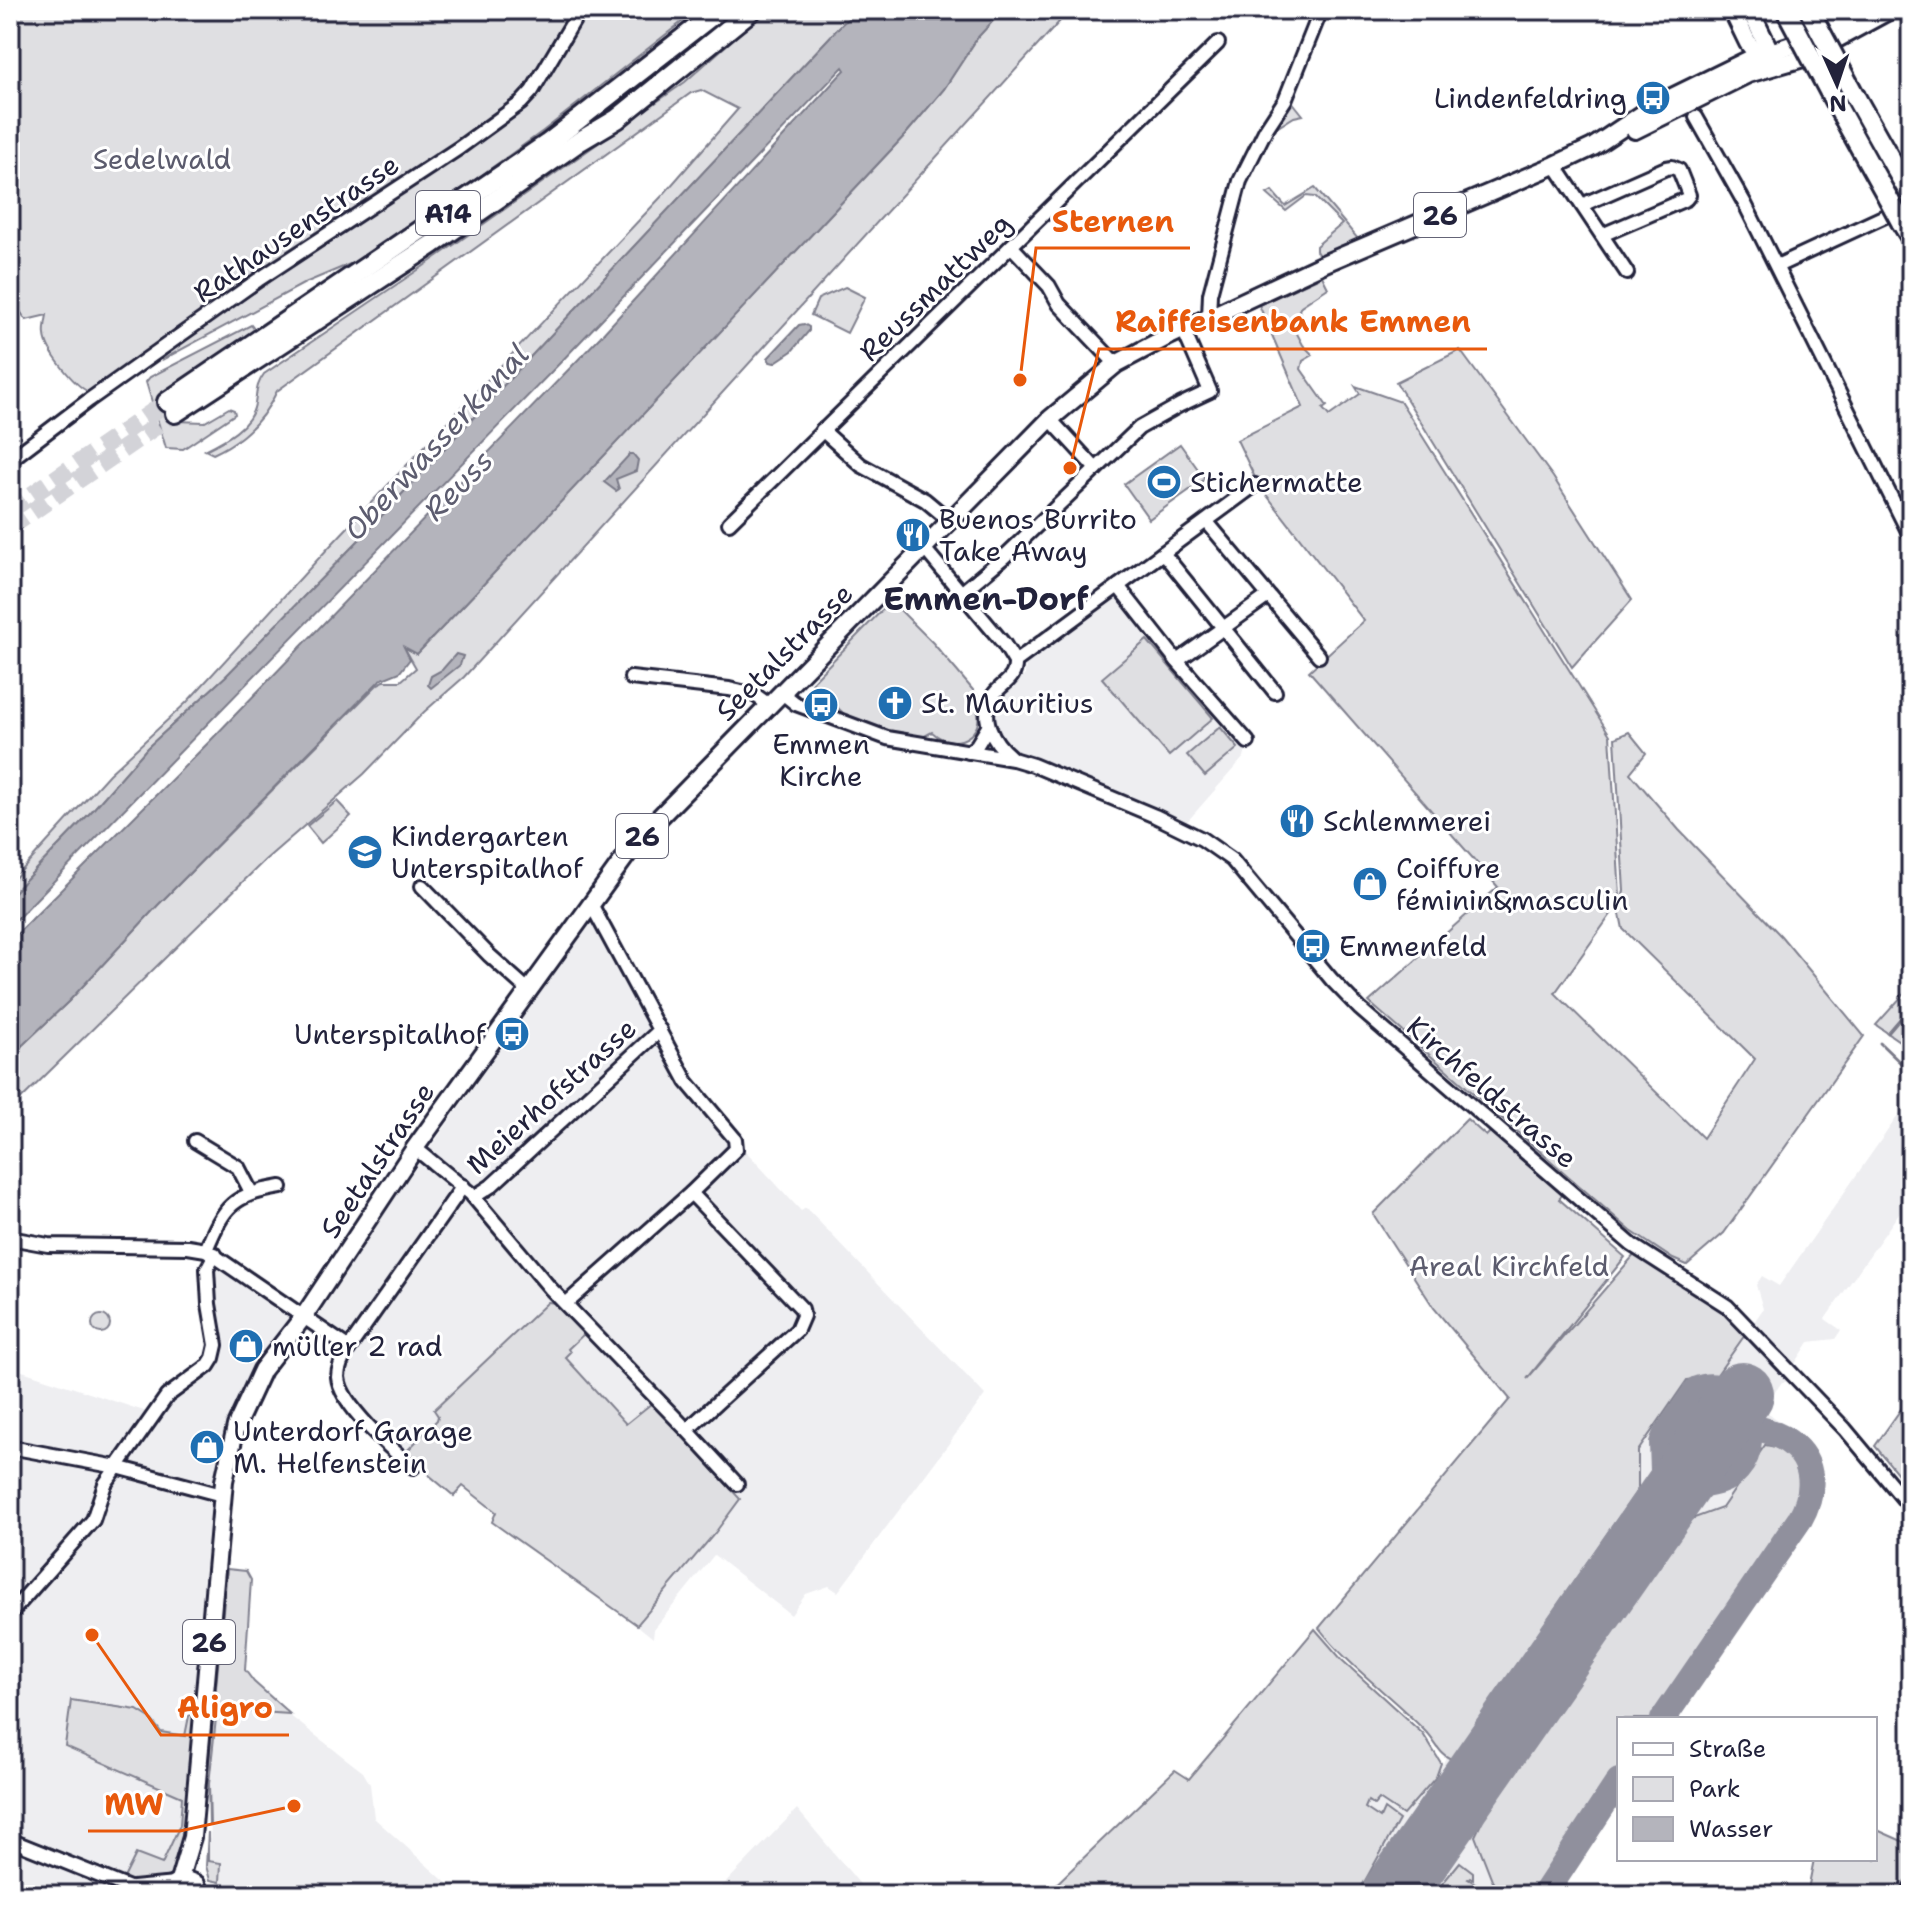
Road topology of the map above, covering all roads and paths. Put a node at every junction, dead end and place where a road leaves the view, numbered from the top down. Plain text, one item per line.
1 (580, 10) edge
2 (719, 10) edge
3 (741, 10) edge
4 (752, 10) edge
5 (1321, 10) edge
6 (1786, 10) edge
7 (1809, 10) edge
8 (1860, 10) edge
9 (1890, 10) edge
10 (1739, 11) edge
11 (1218, 43) dead end
12 (1765, 58) junction
13 (1736, 67) junction
14 (1696, 117) dead end
15 (580, 141) junction
16 (1593, 147) junction
17 (1555, 165) junction
18 (1910, 196) edge
19 (1582, 205) junction
20 (1602, 235) junction
21 (1911, 238) edge
22 (1011, 246) junction
23 (1777, 266) junction
24 (1627, 273) dead end
25 (1209, 317) junction
26 (1183, 329) junction
27 (1116, 364) junction
28 (1050, 419) junction
29 (822, 430) junction
30 (10, 460) edge
31 (1096, 469) junction
32 (1255, 485) dead end
33 (949, 520) junction
34 (1207, 522) junction
35 (729, 523) dead end
36 (1911, 537) edge
37 (923, 547) junction
38 (1163, 553) junction
39 (1118, 586) junction
40 (961, 593) junction
41 (1268, 596) junction
42 (1223, 629) junction
43 (1319, 656) dead end
44 (1177, 661) junction
45 (1015, 662) junction
46 (631, 678) dead end
47 (1275, 692) dead end
48 (775, 698) junction
49 (988, 727) junction
50 (1248, 742) dead end
51 (969, 752) junction
52 (1013, 759) junction
53 (422, 886) dead end
54 (591, 904) junction
55 (528, 990) junction
56 (660, 1030) junction
57 (195, 1141) dead end
58 (415, 1148) junction
59 (463, 1186) junction
60 (281, 1187) dead end
61 (251, 1192) junction
62 (691, 1193) junction
63 (474, 1197) junction
64 (10, 1238) edge
65 (210, 1252) junction
66 (567, 1303) junction
67 (304, 1316) junction
68 (349, 1348) junction
69 (687, 1430) junction
70 (10, 1447) edge
71 (117, 1467) junction
72 (413, 1467) dead end
73 (737, 1484) dead end
74 (222, 1495) junction
75 (1911, 1508) edge
76 (10, 1614) edge
77 (10, 1840) edge
78 (129, 1888) junction
79 (184, 1888) edge
80 (1911, 1888) edge
81 (147, 1895) edge
82 (1908, 1895) edge

1 - 30 street, Rathausenstrasse
2 - 15 highway, A14
3 - 15 highway, A14
4 - 15 highway, A14
5 - 25 street
6 - 21 highway, bridge
7 - 18 highway, bridge
8 - 12 main road, Seetalstrasse / 26
9 - 12 main road, Seetalstrasse / 26
10 - 12 main road
10 - 13 main road
11 - 22 street, Reussmattweg
12 - 13 main road, Seetalstrasse / 26
12 - 16 main road, Seetalstrasse / 26
13 - 16 main road, Seetalstrasse / 26
14 - 23 street
16 - 17 main road, Seetalstrasse / 26
17 - 19 street
17 - 25 main road, Seetalstrasse / 26
18 - 23 street
19 - 20 street
19 - 20 street
20 - 24 street
22 - 27 street
22 - 29 street, Reussmattweg
23 - 36 street
25 - 26 main road, Seetalstrasse / 26
26 - 27 main road, Seetalstrasse / 26
26 - 31 street
27 - 28 main road, Seetalstrasse / 26
28 - 31 street
28 - 33 main road, Seetalstrasse / 26
29 - 33 street
29 - 35 street, Reussmattweg
31 - 40 street
32 - 34 street
33 - 37 main road, Seetalstrasse / 26
34 - 38 street
34 - 41 street
37 - 40 street
37 - 48 main road, Seetalstrasse / 26
38 - 39 street
38 - 42 street
39 - 44 street
39 - 45 street
40 - 45 street
41 - 42 street
41 - 43 street
42 - 44 street
42 - 47 street
44 - 50 street
45 - 49 street
46 - 48 street, Kirchfeldstrasse
48 - 51 street, Kirchfeldstrasse
48 - 54 main road, Seetalstrasse / 26
49 - 51 street
49 - 52 street, Kirchfeldstrasse
51 - 52 street, Kirchfeldstrasse
52 - 75 street, Kirchfeldstrasse
53 - 55 street
54 - 55 main road, Seetalstrasse / 26
54 - 56 street, Meierhofstrasse
55 - 58 main road, Seetalstrasse / 26
56 - 62 street, Meierhofstrasse
56 - 63 street, Meierhofstrasse
57 - 61 street
58 - 59 street, Meierhofstrasse
58 - 67 main road, Seetalstrasse / 26
59 - 63 street, Meierhofstrasse
59 - 68 street
60 - 61 street
61 - 65 street
62 - 66 street, Meierhofstrasse
62 - 69 street
63 - 66 street, Meierhofstrasse
64 - 65 street
65 - 67 street
65 - 71 street
66 - 69 street, Meierhofstrasse
67 - 68 street
67 - 74 main road, Seetalstrasse / 26
68 - 72 street
69 - 73 street, Meierhofstrasse
70 - 71 street
71 - 74 street
71 - 76 street
74 - 79 main road, Seetalstrasse / 26
77 - 78 street
78 - 79 street
78 - 81 street
80 - 82 street

